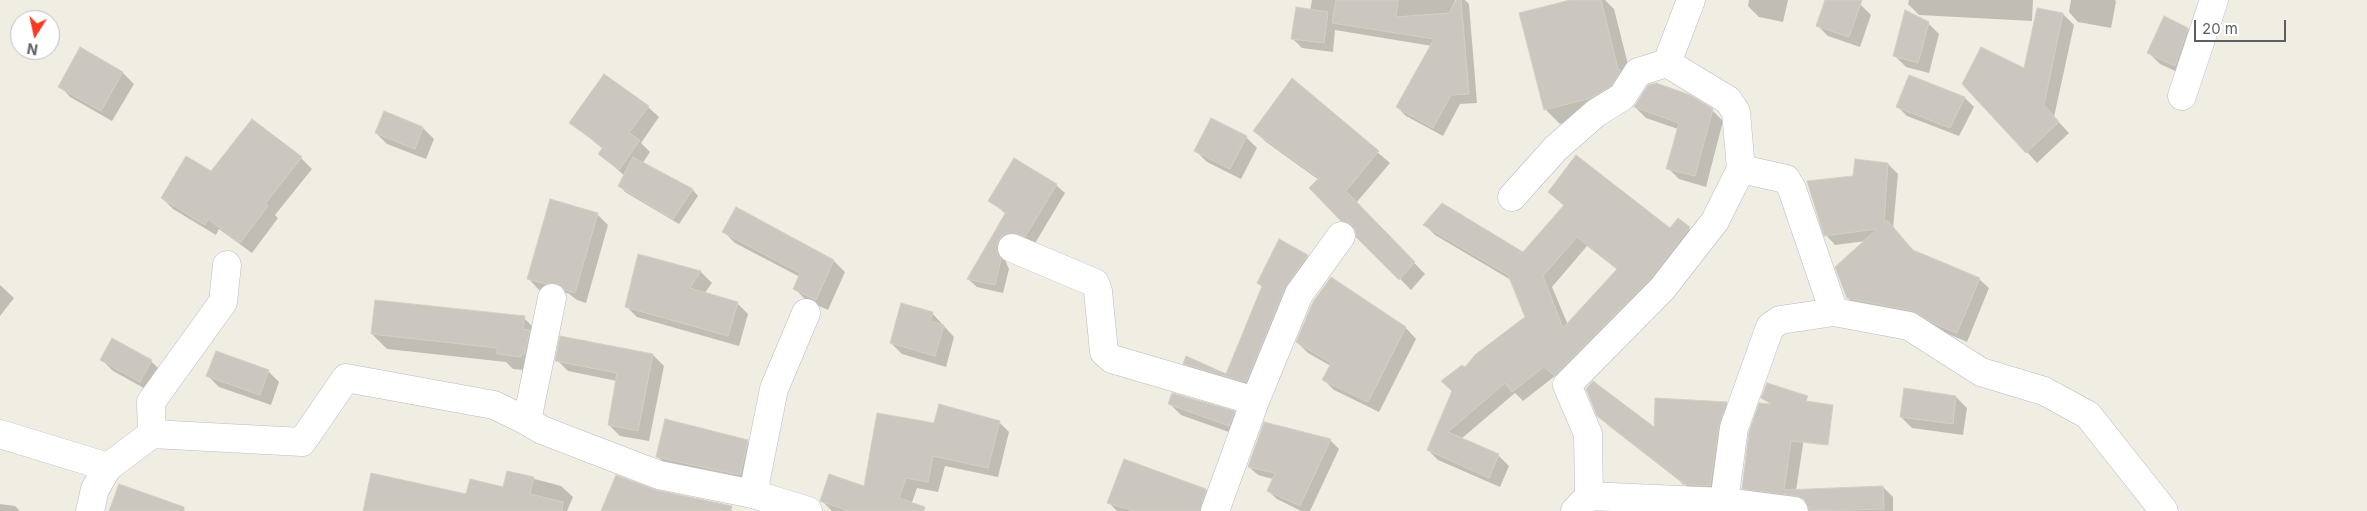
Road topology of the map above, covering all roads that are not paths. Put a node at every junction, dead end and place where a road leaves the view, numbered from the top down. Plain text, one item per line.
1 (1691, 0) edge
2 (2214, 0) edge
3 (1668, 64) junction
4 (2182, 96) dead end
5 (1741, 169) junction
6 (1512, 197) dead end
7 (1341, 236) dead end
8 (1012, 248) dead end
9 (226, 265) dead end
10 (552, 298) dead end
11 (1834, 312) junction
12 (806, 314) dead end
13 (1255, 401) junction
14 (527, 421) junction
15 (0, 434) edge
16 (152, 434) junction
17 (108, 467) junction
18 (753, 494) junction
19 (1724, 502) junction
20 (1582, 503) edge
21 (90, 511) edge
22 (808, 511) edge
23 (1215, 511) edge
24 (1794, 511) edge
25 (2164, 511) edge

1 - 3 street
2 - 4 street
3 - 5 street
3 - 6 street
5 - 11 street
5 - 20 street
7 - 13 street
8 - 13 street
9 - 16 street
10 - 14 street
11 - 19 street
11 - 25 street
12 - 18 street
13 - 23 street
14 - 16 street
14 - 18 street
15 - 17 street
16 - 17 street
17 - 21 street
18 - 22 street
19 - 20 street
19 - 24 street

